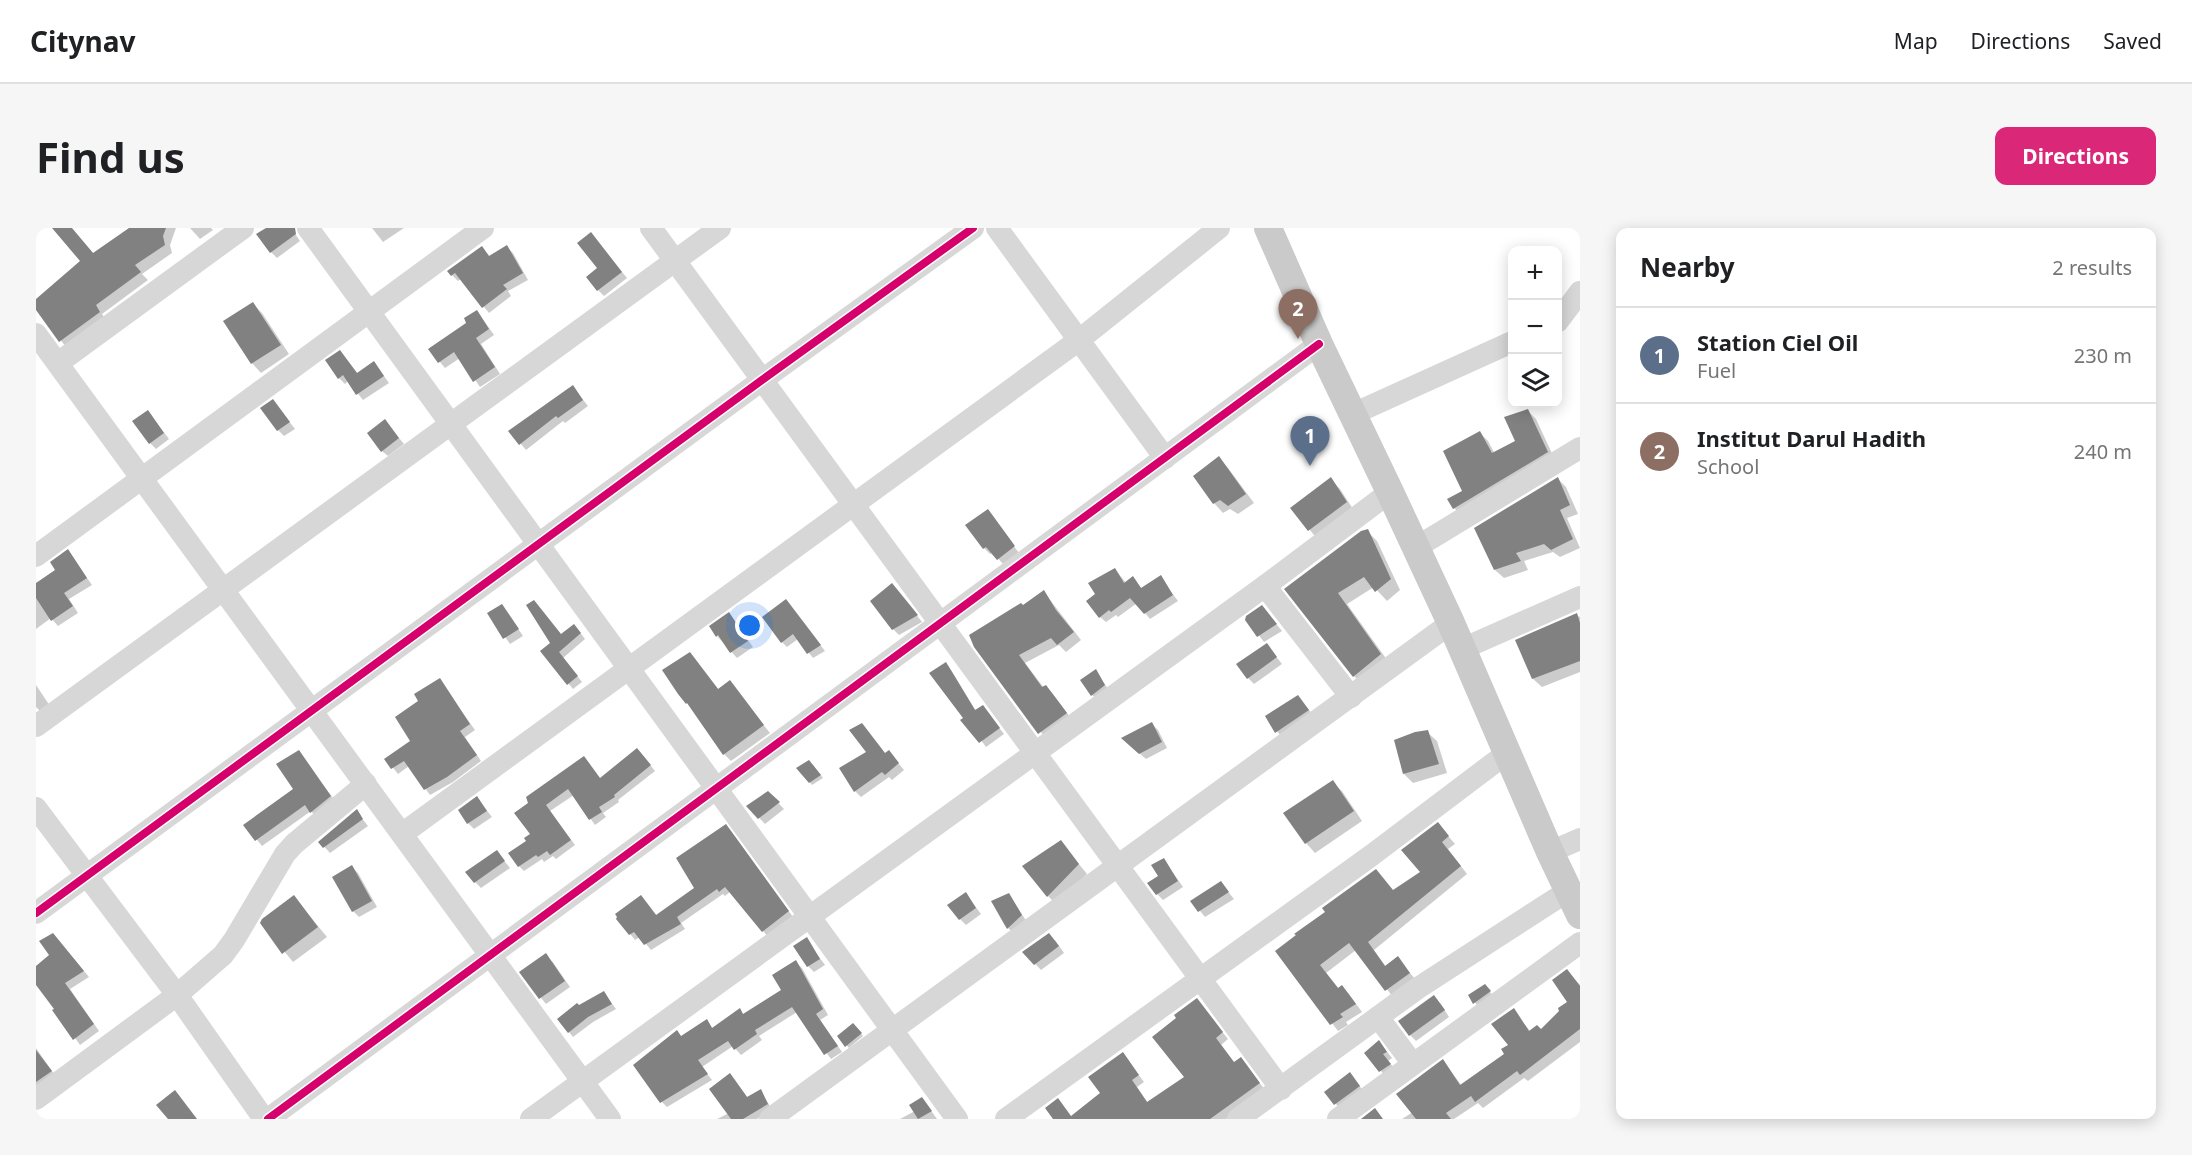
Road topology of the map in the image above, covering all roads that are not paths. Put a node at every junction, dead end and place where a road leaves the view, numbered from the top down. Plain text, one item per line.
1 (243, 228) edge
2 (308, 228) edge
3 (483, 228) edge
4 (651, 228) edge
5 (720, 228) edge
6 (974, 228) edge
7 (997, 228) edge
8 (1219, 228) edge
9 (1268, 228) edge
10 (675, 261) junction
11 (1580, 292) edge
12 (1580, 311) edge
13 (369, 313) junction
14 (1562, 315) edge
15 (1562, 319) edge
16 (36, 334) edge
17 (1079, 340) junction
18 (1319, 344) junction
19 (1508, 344) edge
20 (58, 363) junction
21 (762, 380) junction
22 (1353, 414) junction
23 (450, 425) junction
24 (1580, 448) edge
25 (1165, 458) junction
26 (142, 478) junction
27 (1390, 492) junction
28 (854, 504) junction
29 (538, 545) junction
30 (1416, 548) junction
31 (36, 555) edge
32 (1265, 586) junction
33 (224, 590) junction
34 (1580, 597) edge
35 (941, 623) junction
36 (1450, 623) junction
37 (1462, 649) junction
38 (628, 669) junction
39 (1351, 697) junction
40 (312, 711) junction
41 (36, 726) edge
42 (1034, 751) junction
43 (1507, 753) junction
44 (366, 784) junction
45 (716, 789) junction
46 (36, 808) edge
47 (402, 834) junction
48 (1580, 839) edge
49 (1550, 852) junction
50 (1118, 865) junction
51 (86, 876) junction
52 (1574, 903) edge
53 (36, 913) edge
54 (809, 916) junction
55 (1580, 943) edge
56 (491, 955) junction
57 (1200, 977) junction
58 (177, 995) junction
59 (1378, 1017) junction
60 (892, 1030) junction
61 (1413, 1064) junction
62 (583, 1081) junction
63 (1281, 1089) junction
64 (36, 1099) edge
65 (264, 1119) edge
66 (268, 1119) edge
67 (531, 1119) edge
68 (610, 1119) edge
69 (770, 1119) edge
70 (957, 1119) edge
71 (1006, 1119) edge
72 (1238, 1119) edge
73 (1338, 1119) edge

1 - 20 street
2 - 13 street
3 - 13 street
4 - 10 street
5 - 10 street
6 - 21 street
7 - 17 street
8 - 17 street
9 - 18 main road
10 - 21 street
10 - 23 street
11 - 14 street
12 - 15 street
13 - 23 street
13 - 26 street
16 - 20 street
17 - 25 street
17 - 28 street
18 - 22 main road
18 - 25 street
19 - 22 street
20 - 26 street
21 - 28 street
21 - 29 street
22 - 27 main road
23 - 29 street
23 - 33 street
24 - 30 street
25 - 35 street
26 - 31 street
26 - 33 street
27 - 30 main road
27 - 32 street
28 - 35 street
28 - 38 street
29 - 38 street
29 - 40 street
30 - 36 main road
32 - 39 street
32 - 42 street
33 - 40 street
33 - 41 street
34 - 37 street
35 - 42 street
35 - 45 street
36 - 37 main road
36 - 39 street
37 - 43 main road
38 - 45 street
38 - 47 street
39 - 50 street
40 - 44 street
40 - 51 street
42 - 50 street
42 - 54 street
43 - 49 main road
43 - 57 street
44 - 47 street
44 - 58 street
45 - 54 street
45 - 56 street
46 - 51 street
47 - 56 street
48 - 49 street
49 - 52 main road
50 - 57 street
50 - 60 street
51 - 53 street
51 - 58 street
52 - 59 street
54 - 60 street
54 - 62 street
55 - 61 street
56 - 62 street
56 - 66 street
57 - 63 street
57 - 71 street
58 - 64 street
58 - 65 street
59 - 61 street
59 - 63 street
60 - 69 street
60 - 70 street
61 - 73 street
62 - 67 street
62 - 68 street
63 - 72 street

